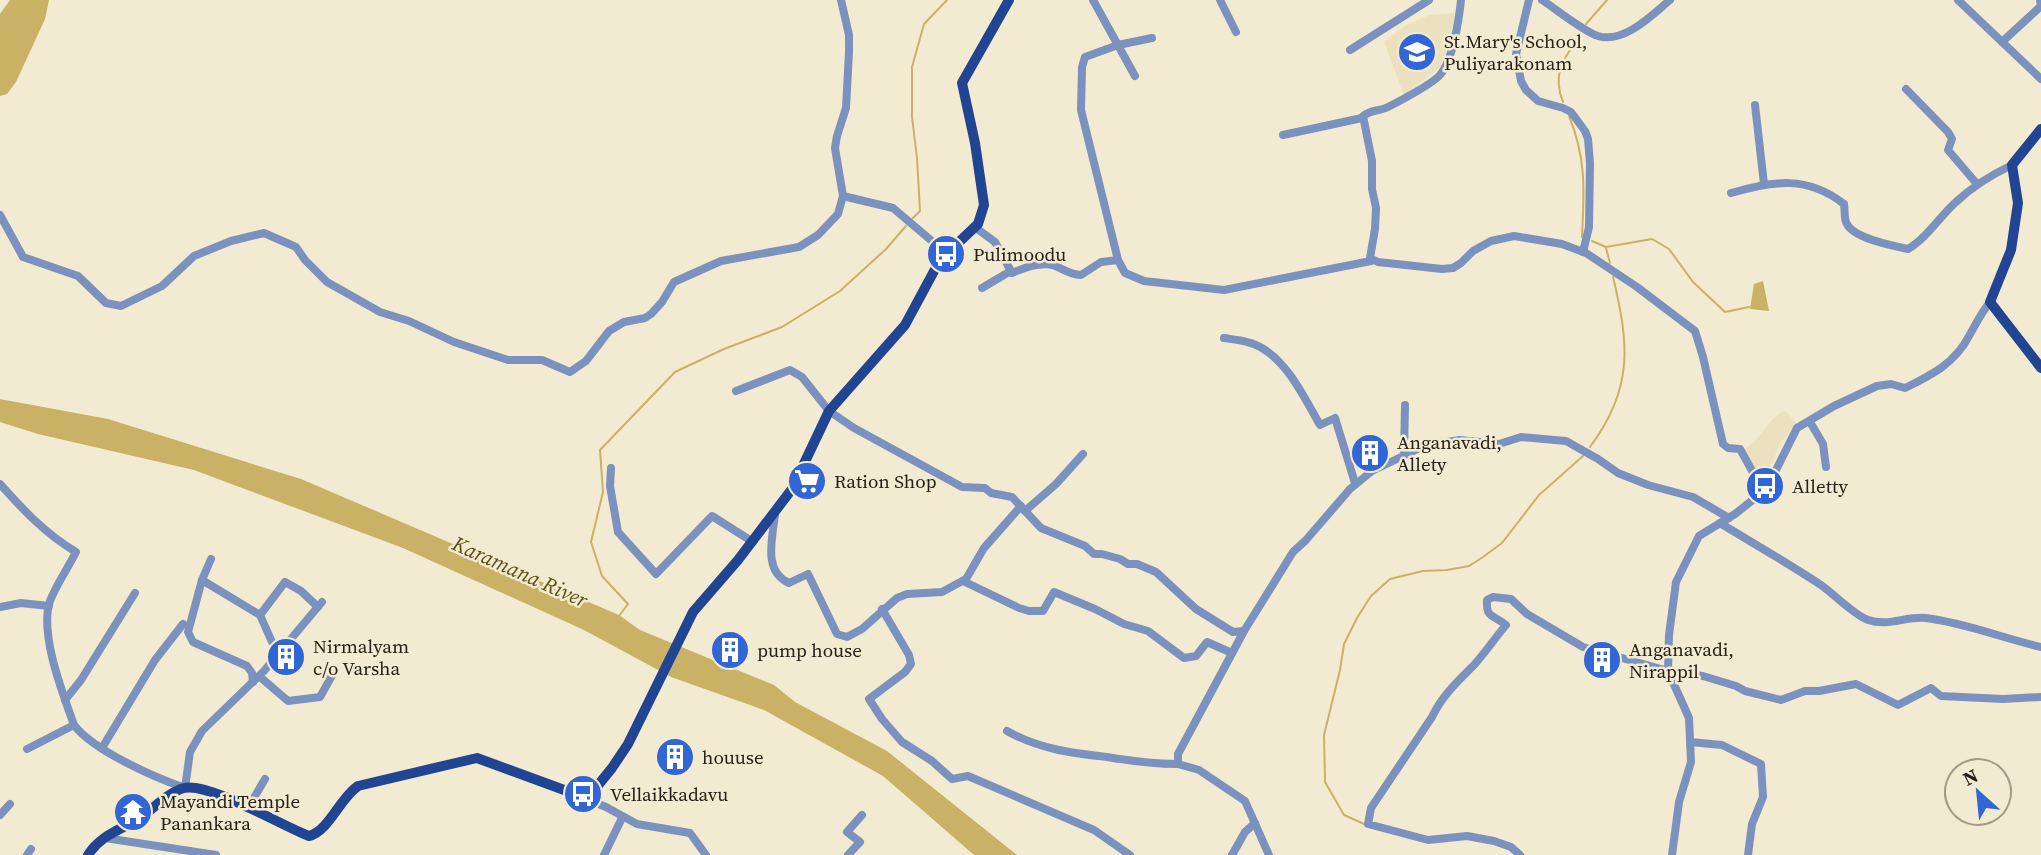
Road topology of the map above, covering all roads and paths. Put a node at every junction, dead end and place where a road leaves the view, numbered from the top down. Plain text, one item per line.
1 (841, 0) edge
2 (1009, 0) edge
3 (1093, 0) edge
4 (1220, 0) edge
5 (1429, 0) edge
6 (1461, 0) edge
7 (1529, 0) edge
8 (1542, 0) edge
9 (1670, 0) edge
10 (1958, 0) edge
11 (2040, 0) edge
12 (1236, 32) dead end
13 (1152, 38) dead end
14 (2002, 42) junction
15 (1118, 45) junction
16 (1350, 50) dead end
17 (1135, 76) dead end
18 (2041, 79) edge
19 (1906, 89) dead end
20 (1755, 104) dead end
21 (1362, 118) junction
22 (2041, 129) edge
23 (1283, 135) dead end
24 (2012, 164) junction
25 (1764, 184) junction
26 (1977, 184) junction
27 (1731, 193) dead end
28 (843, 196) junction
29 (0, 215) edge
30 (976, 228) junction
31 (1583, 252) junction
32 (946, 253) junction
33 (1118, 260) junction
34 (1371, 261) junction
35 (1009, 272) junction
36 (982, 288) dead end
37 (1990, 302) junction
38 (1224, 338) dead end
39 (2041, 368) edge
40 (736, 391) dead end
41 (1405, 405) dead end
42 (829, 411) junction
43 (1810, 422) junction
44 (1083, 454) dead end
45 (1404, 455) junction
46 (1826, 467) dead end
47 (611, 468) dead end
48 (1355, 483) junction
49 (0, 484) edge
50 (1765, 486) junction
51 (1023, 509) junction
52 (775, 514) junction
53 (1729, 518) junction
54 (1720, 523) junction
55 (753, 542) junction
56 (211, 559) dead end
57 (202, 580) junction
58 (963, 581) junction
59 (135, 593) dead end
60 (49, 606) junction
61 (0, 607) edge
62 (882, 609) junction
63 (260, 615) junction
64 (183, 624) dead end
65 (1244, 631) junction
66 (2041, 647) edge
67 (281, 651) junction
68 (1232, 653) junction
69 (1668, 671) junction
70 (334, 672) dead end
71 (256, 679) junction
72 (2041, 696) edge
73 (65, 700) junction
74 (74, 725) junction
75 (1007, 731) dead end
76 (1690, 742) junction
77 (102, 748) junction
78 (27, 749) dead end
79 (1178, 764) junction
80 (265, 779) dead end
81 (185, 788) junction
82 (567, 791) junction
83 (10, 804) dead end
84 (248, 808) junction
85 (0, 815) edge
86 (862, 815) dead end
87 (622, 818) junction
88 (1255, 823) junction
89 (104, 837) junction
90 (88, 855) edge
91 (216, 855) edge
92 (604, 855) edge
93 (706, 855) edge
94 (848, 855) edge
95 (1130, 855) edge
96 (1232, 855) edge
97 (1269, 855) edge
98 (1520, 855) edge
99 (1672, 855) edge
100 (1748, 855) edge

1 - 28 street
2 - 30 main road
3 - 15 street
4 - 12 street
5 - 16 street
6 - 21 street
7 - 31 street
8 - 9 street
10 - 14 street
11 - 14 street
13 - 15 street
14 - 18 street
15 - 17 street
15 - 33 street
19 - 26 street
20 - 25 street
21 - 23 street
21 - 34 street
22 - 24 main road
24 - 26 street
24 - 37 main road
25 - 26 street
25 - 27 street
28 - 29 street
28 - 32 street
30 - 32 main road
30 - 35 street
31 - 34 street
31 - 50 street
32 - 42 main road
33 - 34 street
33 - 35 street
35 - 36 street
37 - 39 main road
37 - 43 street
38 - 48 street
40 - 42 street
41 - 45 street
42 - 51 street
42 - 52 main road
43 - 46 street
43 - 50 street
44 - 51 street
45 - 48 street
45 - 53 street
47 - 55 street
48 - 65 street
49 - 60 street
50 - 53 street
51 - 58 street
51 - 65 street
52 - 55 main road
52 - 62 street
53 - 54 street
54 - 66 street
54 - 69 street
55 - 82 main road
56 - 57 street
57 - 63 street
57 - 71 street
58 - 62 street
58 - 68 street
59 - 73 street
60 - 61 street
60 - 73 street
62 - 95 street
63 - 67 street
63 - 67 street
64 - 77 street
65 - 68 street
67 - 71 street
68 - 79 street
69 - 72 street
69 - 76 street
69 - 98 street
70 - 71 street
71 - 81 street
73 - 74 street
74 - 77 street
74 - 78 street
75 - 79 street
76 - 99 street
76 - 100 street
77 - 81 street
79 - 88 street
80 - 84 street
81 - 84 main road
81 - 89 main road
82 - 84 main road
82 - 87 street
83 - 85 street
86 - 94 street
87 - 92 street
87 - 93 street
88 - 96 street
88 - 97 street
89 - 90 main road
89 - 91 street

